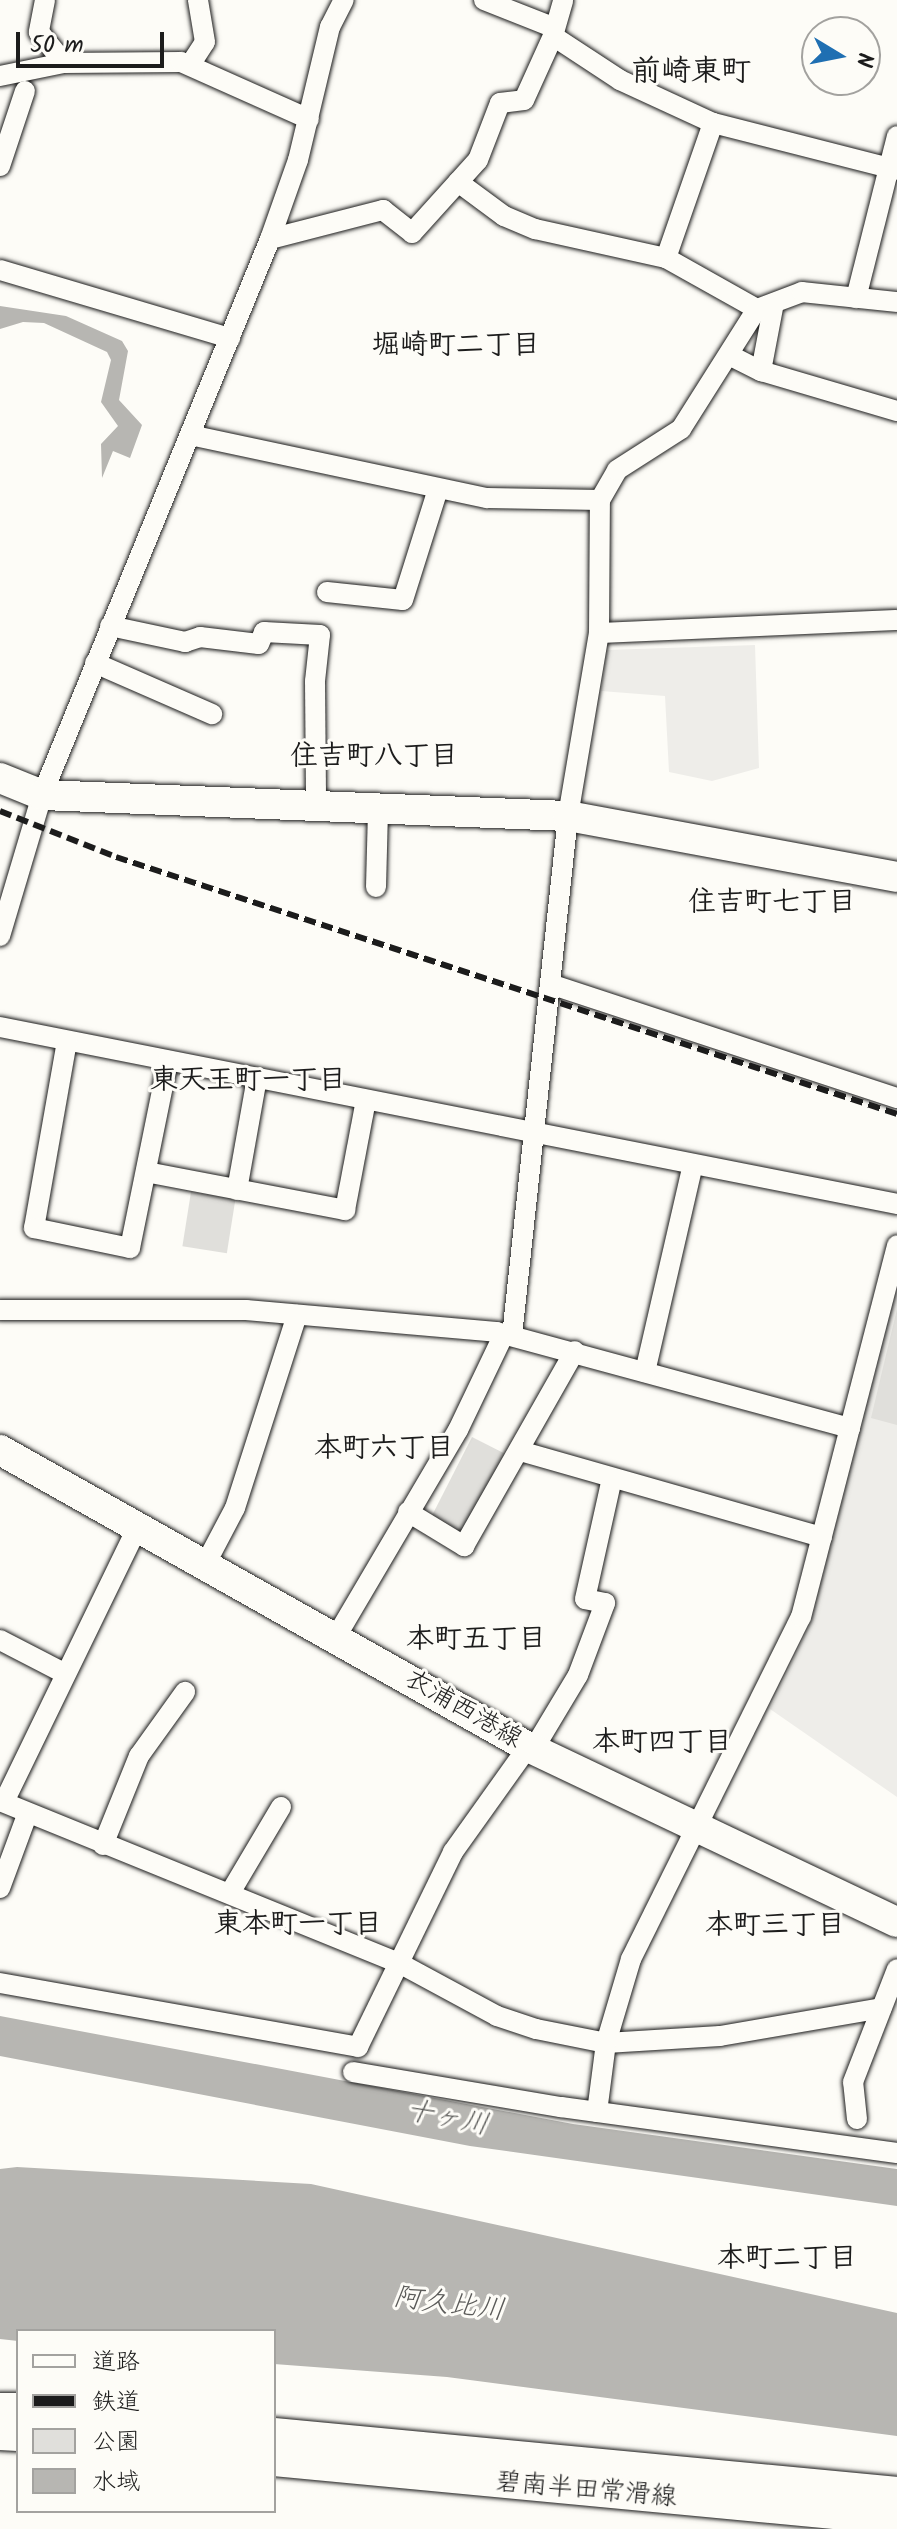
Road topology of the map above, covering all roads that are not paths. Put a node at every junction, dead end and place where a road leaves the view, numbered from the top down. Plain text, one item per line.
1 (45, 0) edge
2 (344, 0) edge
3 (484, 0) edge
4 (563, 0) edge
5 (199, 1) edge
6 (554, 32) junction
7 (64, 63) junction
8 (190, 65) junction
9 (0, 76) edge
10 (25, 91) dead end
11 (309, 119) junction
12 (713, 123) junction
13 (897, 136) edge
14 (0, 166) edge
15 (892, 169) edge
16 (458, 182) junction
17 (270, 239) junction
18 (666, 258) junction
19 (0, 270) edge
20 (856, 298) junction
21 (897, 302) edge
22 (766, 306) junction
23 (230, 338) junction
24 (731, 356) junction
25 (761, 371) junction
26 (897, 411) edge
27 (190, 435) junction
28 (438, 489) junction
29 (600, 500) junction
30 (327, 592) dead end
31 (897, 620) edge
32 (110, 626) junction
33 (599, 633) junction
34 (95, 663) junction
35 (212, 714) dead end
36 (0, 778) edge
37 (42, 795) junction
38 (316, 806) junction
39 (378, 808) junction
40 (568, 816) junction
41 (897, 877) edge
42 (376, 887) dead end
43 (0, 936) edge
44 (550, 984) junction
45 (0, 1027) edge
46 (67, 1041) junction
47 (168, 1061) junction
48 (257, 1078) junction
49 (897, 1098) edge
50 (366, 1100) junction
51 (532, 1132) junction
52 (693, 1164) junction
53 (146, 1172) junction
54 (237, 1190) junction
55 (897, 1204) edge
56 (897, 1245) edge
57 (0, 1310) edge
58 (297, 1315) junction
59 (508, 1335) junction
60 (575, 1351) junction
61 (645, 1372) junction
62 (850, 1428) junction
63 (0, 1450) edge
64 (520, 1451) junction
65 (612, 1478) junction
66 (408, 1512) junction
67 (139, 1524) junction
68 (822, 1537) junction
69 (206, 1563) junction
70 (336, 1637) junction
71 (0, 1640) edge
72 (64, 1673) junction
73 (185, 1692) dead end
74 (530, 1749) junction
75 (2, 1802) edge
76 (281, 1807) dead end
77 (27, 1815) junction
78 (696, 1830) junction
79 (103, 1845) junction
80 (0, 1888) edge
81 (230, 1893) junction
82 (897, 1922) edge
83 (399, 1963) junction
84 (897, 1969) edge
85 (0, 1983) edge
86 (882, 2008) junction
87 (606, 2043) junction
88 (353, 2072) dead end
89 (597, 2112) junction
90 (857, 2119) dead end
91 (897, 2153) edge
92 (276, 2433) edge
93 (276, 2461) edge
94 (897, 2492) edge
95 (897, 2520) edge

1 - 7 street
2 - 11 street
3 - 6 street
4 - 6 street
5 - 8 street
6 - 12 street
6 - 16 street
7 - 8 street
7 - 9 street
8 - 11 street
10 - 14 street
11 - 17 street
12 - 15 street
12 - 18 street
13 - 15 street
15 - 20 street
16 - 17 street
16 - 18 street
17 - 23 street
18 - 22 street
19 - 23 street
20 - 21 street
20 - 22 street
22 - 24 street
22 - 25 street
23 - 27 street
24 - 25 street
24 - 29 street
25 - 26 street
27 - 28 street
27 - 32 street
28 - 29 street
28 - 30 street
29 - 33 street
31 - 33 street
32 - 34 street
32 - 38 street
33 - 40 street
34 - 35 street
34 - 37 street
36 - 37 main road
37 - 38 main road
37 - 43 street
38 - 39 main road
39 - 40 main road
39 - 42 street
40 - 41 main road
40 - 44 street
44 - 49 street
44 - 51 street
45 - 46 street
46 - 47 street
46 - 53 street
47 - 48 street
47 - 53 street
48 - 50 street
48 - 54 street
50 - 51 street
50 - 54 street
51 - 52 street
51 - 59 street
52 - 55 street
52 - 61 street
53 - 54 street
56 - 62 street
57 - 58 street
58 - 59 street
58 - 69 street
59 - 60 street
59 - 66 street
60 - 61 street
60 - 64 street
61 - 62 street
62 - 68 street
63 - 67 main road, 衣浦西港線
64 - 65 street
64 - 66 street
65 - 68 street
65 - 74 street
66 - 70 street
67 - 69 main road, 衣浦西港線
67 - 72 street
68 - 78 street
69 - 70 main road, 衣浦西港線
70 - 74 main road, 衣浦西港線
71 - 72 street
72 - 75 street
73 - 79 street
74 - 78 main road, 衣浦西港線
74 - 83 street
75 - 77 street
76 - 81 street
77 - 79 street
77 - 80 street
78 - 82 main road, 衣浦西港線
78 - 87 street
79 - 81 street
81 - 83 street
83 - 85 street
83 - 87 street
84 - 86 street
86 - 87 street
86 - 90 street
87 - 89 street
88 - 89 street
89 - 91 street
92 - 94 main road, 碧南半田常滑線
93 - 95 main road, 碧南半田常滑線

